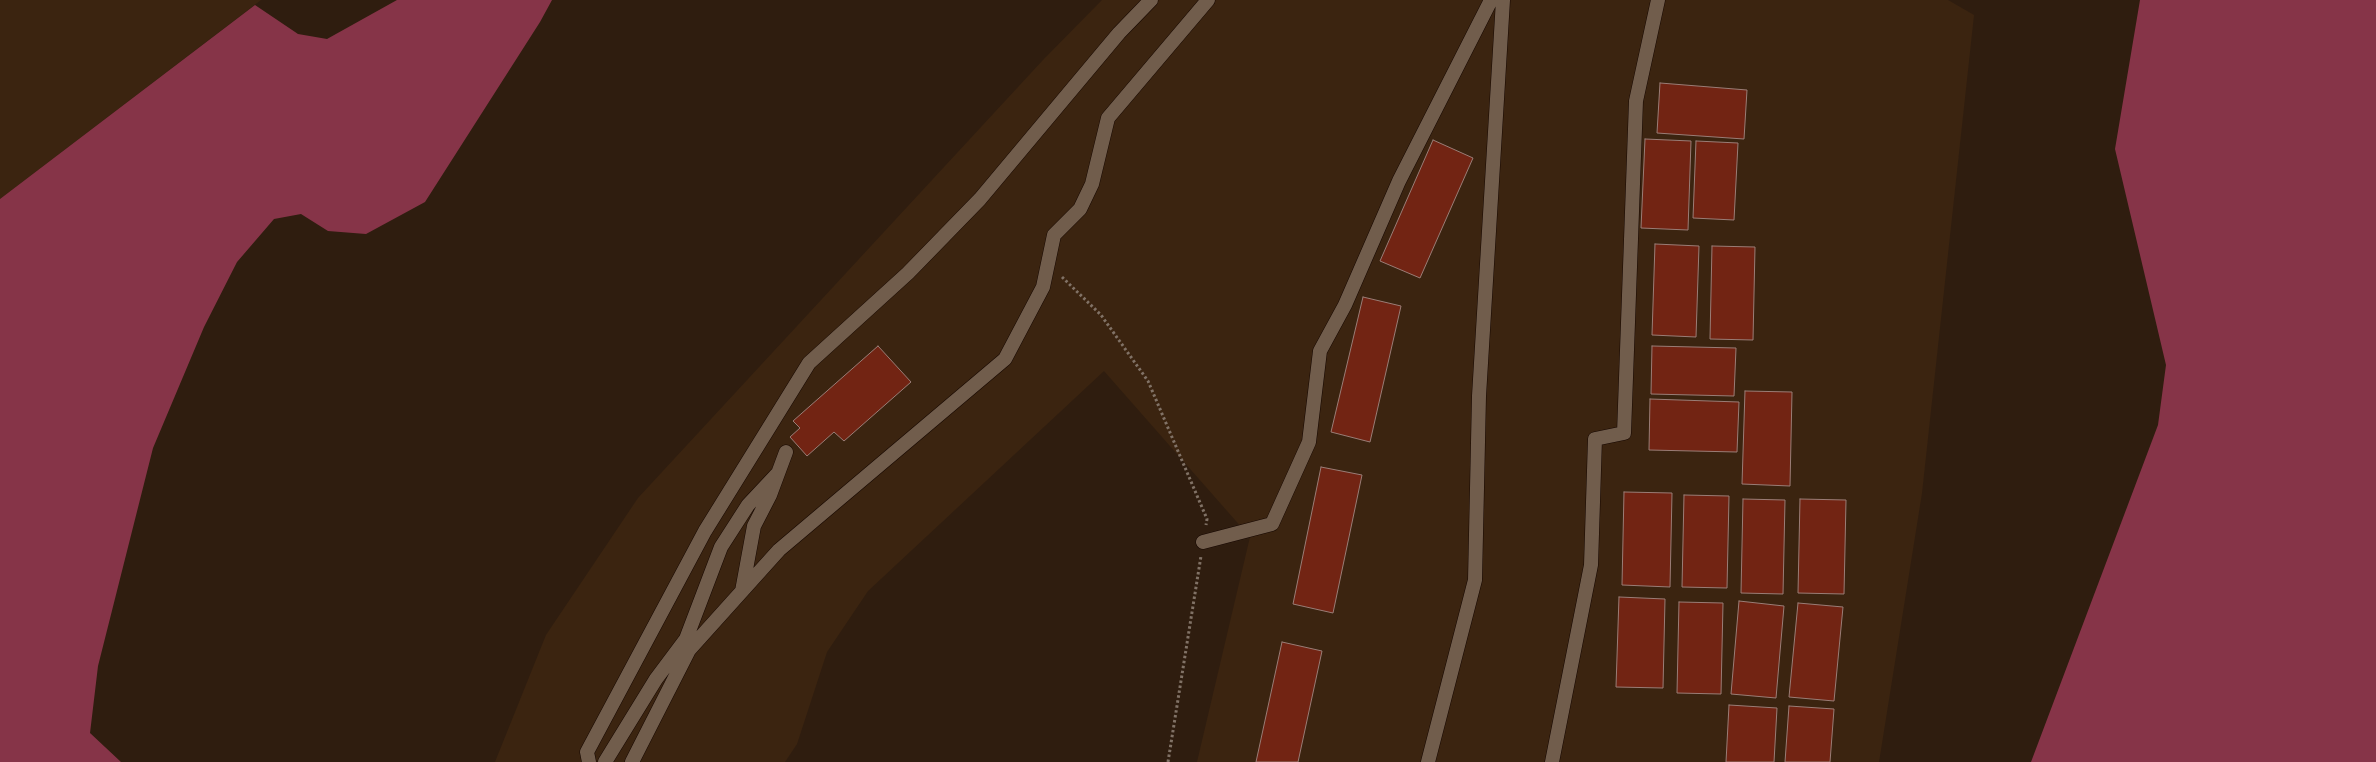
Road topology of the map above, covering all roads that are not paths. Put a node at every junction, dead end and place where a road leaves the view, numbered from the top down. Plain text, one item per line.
1 (1151, 0) edge
2 (1208, 0) edge
3 (1491, 0) edge
4 (1503, 0) edge
5 (1658, 0) edge
6 (786, 452) dead end
7 (778, 473) junction
8 (1203, 542) road end
9 (742, 591) junction
10 (589, 762) edge
11 (605, 762) edge
12 (632, 762) edge
13 (1428, 762) edge
14 (1552, 762) edge

1 - 10 street
2 - 9 street
3 - 8 street
4 - 13 street
5 - 14 street
6 - 7 street
7 - 9 street
7 - 11 street
9 - 12 street

